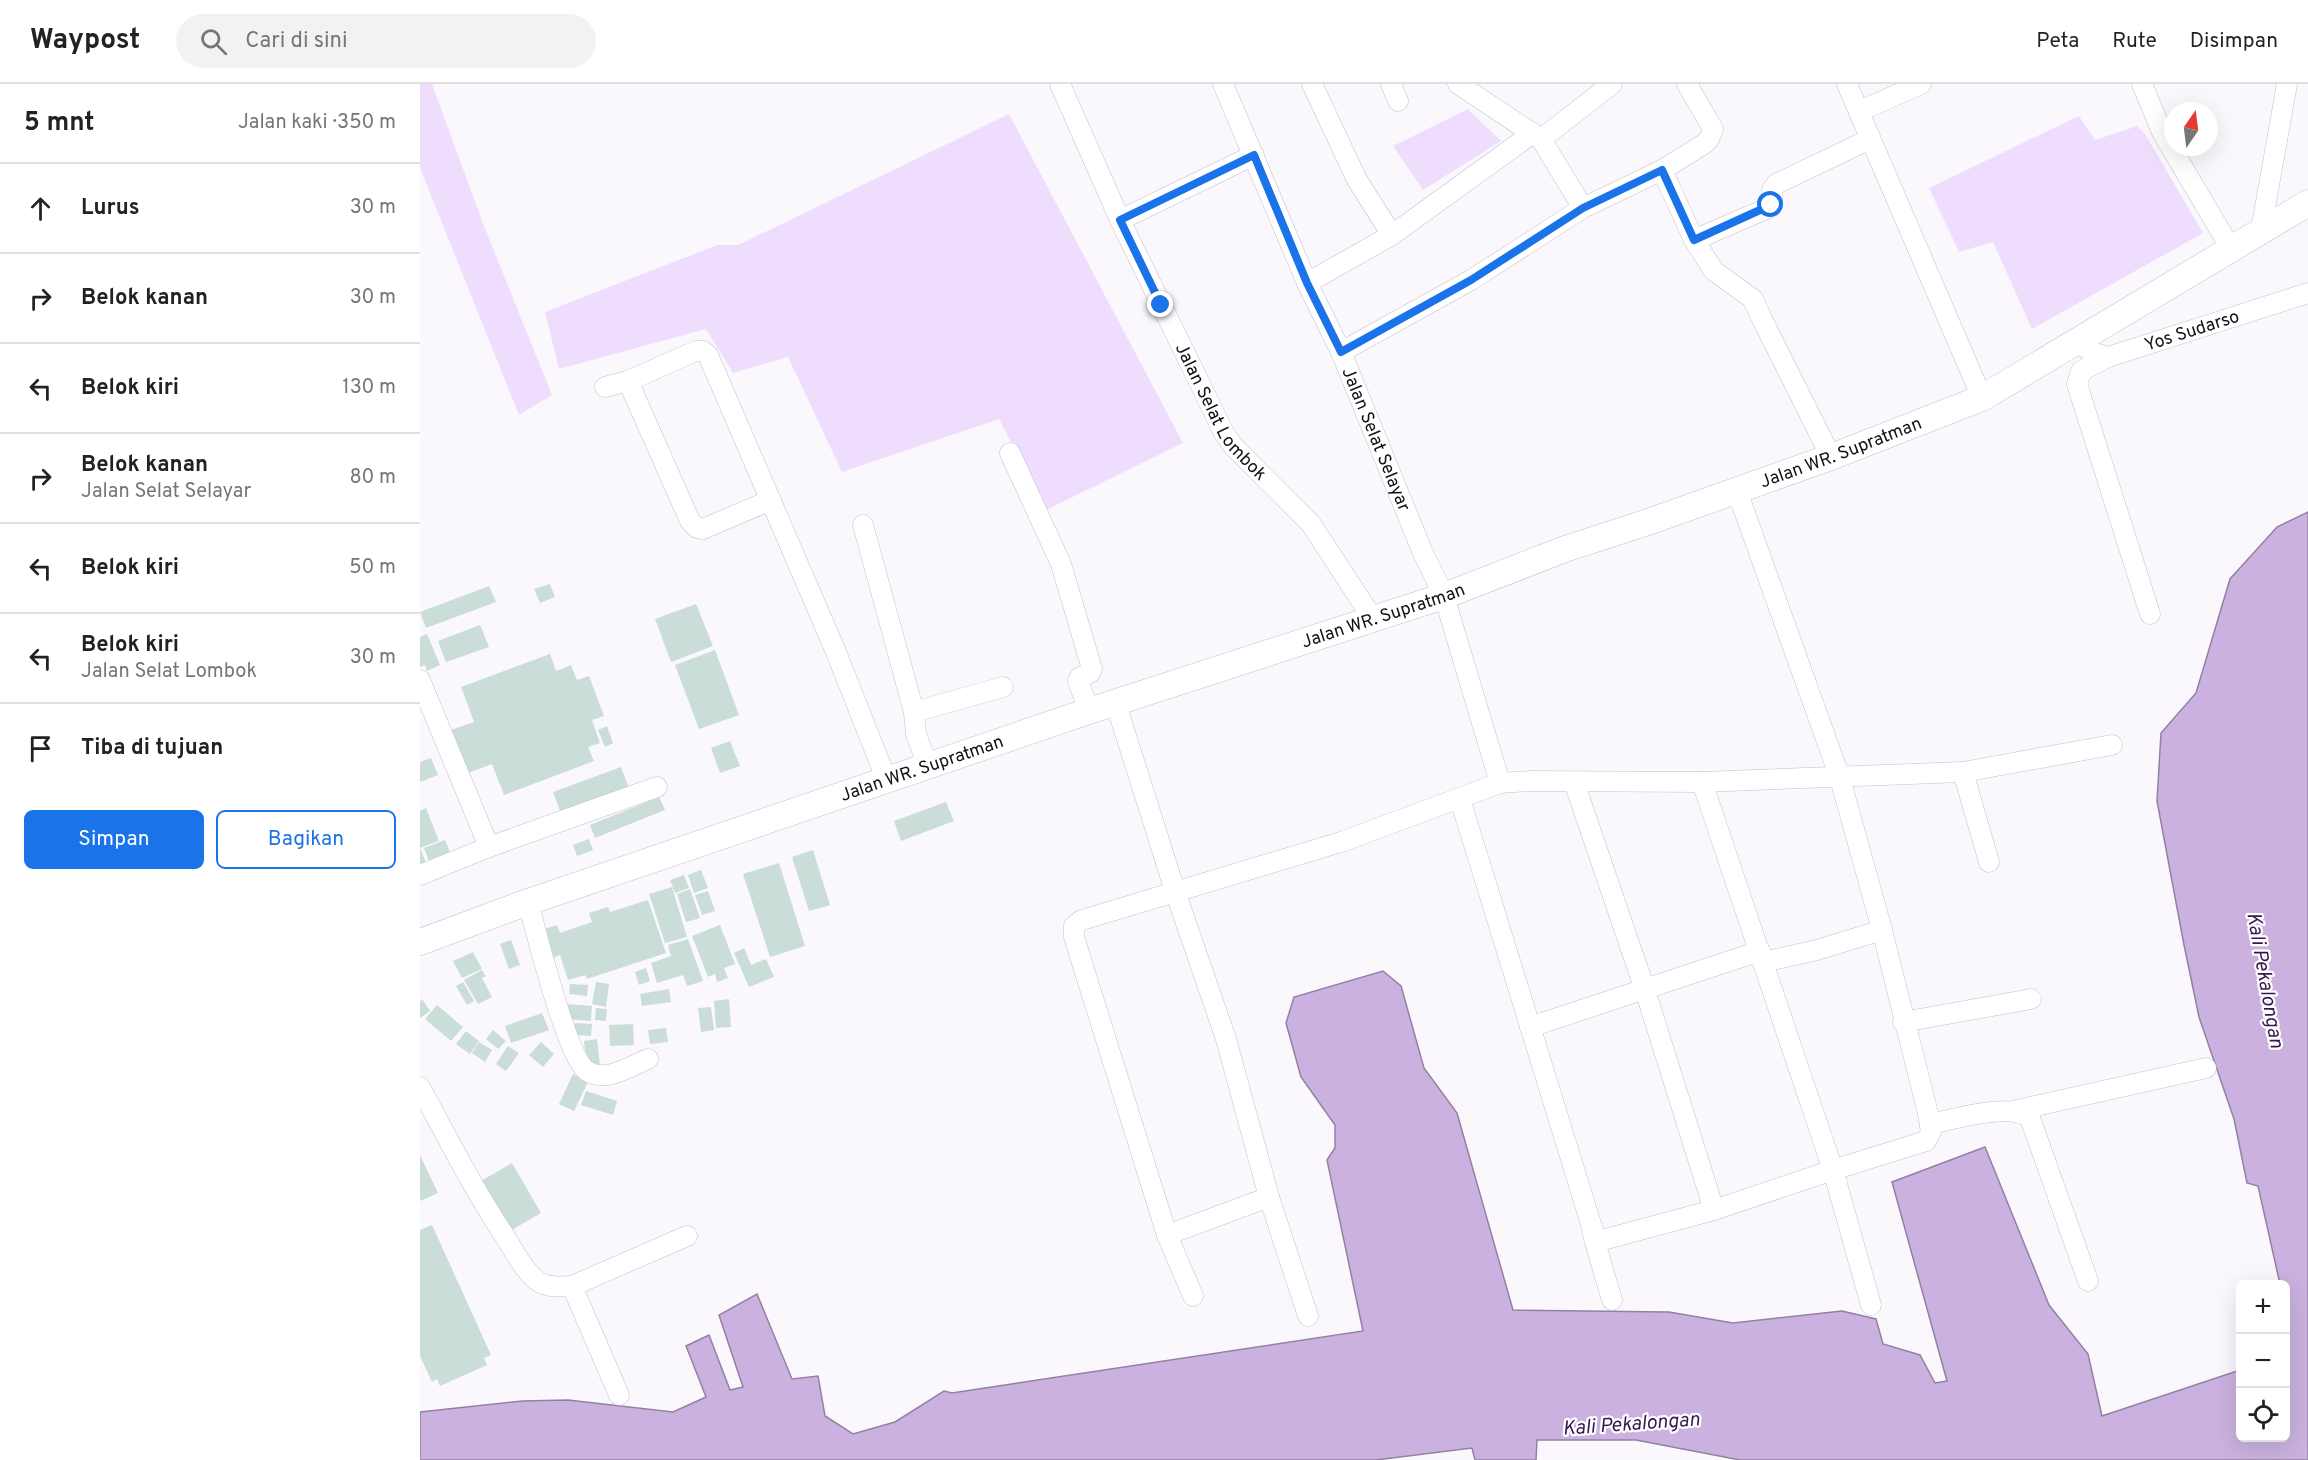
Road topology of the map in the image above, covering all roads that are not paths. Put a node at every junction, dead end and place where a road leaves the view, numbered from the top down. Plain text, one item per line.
1 (1059, 84) edge
2 (1223, 84) edge
3 (1312, 84) edge
4 (1458, 84) edge
5 (1612, 84) edge
6 (1687, 84) edge
7 (1847, 84) edge
8 (1921, 84) edge
9 (2142, 84) edge
10 (2288, 84) edge
11 (1860, 111) junction
12 (1537, 136) junction
13 (1870, 139) junction
14 (1254, 155) junction
15 (1662, 170) junction
16 (2308, 203) edge
17 (1583, 208) junction
18 (1120, 220) junction
19 (2261, 230) junction
20 (1392, 235) junction
21 (1694, 240) junction
22 (2231, 249) junction
23 (1307, 283) junction
24 (2308, 293) edge
25 (2076, 343) junction
26 (1341, 352) junction
27 (2108, 357) junction
28 (628, 381) junction
29 (605, 387) dead end
30 (1982, 399) junction
31 (1010, 453) dead end
32 (1831, 457) junction
33 (1737, 491) junction
34 (771, 500) junction
35 (863, 525) dead end
36 (1441, 590) junction
37 (2150, 614) dead end
38 (1373, 619) junction
39 (420, 681) edge
40 (1003, 687) dead end
41 (1084, 696) junction
42 (1116, 704) junction
43 (914, 712) junction
44 (2112, 745) dead end
45 (924, 760) junction
46 (881, 767) junction
47 (1964, 772) junction
48 (1839, 775) junction
49 (1574, 782) junction
50 (1702, 782) junction
51 (1500, 783) junction
52 (657, 787) dead end
53 (1460, 799) junction
54 (489, 847) junction
55 (1989, 862) dead end
56 (420, 875) edge
57 (1175, 891) junction
58 (528, 902) junction
59 (1882, 930) junction
60 (420, 942) edge
61 (1761, 957) junction
62 (1645, 990) junction
63 (2031, 999) dead end
64 (1903, 1022) junction
65 (1530, 1028) junction
66 (648, 1059) dead end
67 (2206, 1068) dead end
68 (420, 1087) edge
69 (2013, 1111) junction
70 (1930, 1124) junction
71 (1833, 1170) junction
72 (1269, 1197) junction
73 (1714, 1210) junction
74 (1167, 1235) junction
75 (1593, 1235) junction
76 (687, 1236) dead end
77 (2088, 1281) dead end
78 (572, 1286) junction
79 (1193, 1296) dead end
80 (1612, 1300) dead end
81 (1871, 1305) dead end
82 (1308, 1316) dead end
83 (619, 1395) dead end

1 - 18 street, Jalan Selat Lombok
2 - 14 street, Jalan Selat Selayar
3 - 20 street
4 - 12 street
5 - 12 street
6 - 15 street
7 - 11 street
8 - 11 street
9 - 22 street
10 - 19 street
11 - 13 street
12 - 17 street
12 - 20 street
13 - 21 street
13 - 30 street
14 - 18 street
14 - 23 street, Jalan Selat Selayar
15 - 17 street
15 - 21 street
16 - 19 street, Jalan WR. Supratman
17 - 26 street
18 - 38 street, Jalan Selat Lombok
19 - 22 street, Jalan WR. Supratman
20 - 23 street
21 - 32 street
22 - 25 street, Jalan WR. Supratman
23 - 26 street, Jalan Selat Selayar
24 - 27 street, Yos Sudarso
25 - 27 street
25 - 30 street, Jalan WR. Supratman
26 - 36 street, Jalan Selat Selayar
27 - 37 street, Yos Sudarso
28 - 29 street
28 - 34 street
28 - 34 street
30 - 32 street, Jalan WR. Supratman
31 - 41 street
32 - 33 street, Jalan WR. Supratman
33 - 36 street, Jalan WR. Supratman
33 - 48 street
34 - 46 street
35 - 43 street
36 - 38 street, Jalan WR. Supratman
36 - 51 street, Jalan Selat Selayar
38 - 42 street, Jalan WR. Supratman
39 - 54 street
40 - 43 street
41 - 42 street, Jalan WR. Supratman
41 - 45 street, Jalan WR. Supratman
42 - 57 street
43 - 45 street
44 - 47 street
45 - 46 street, Jalan WR. Supratman
46 - 58 street, Jalan WR. Supratman
47 - 48 street
47 - 55 street
48 - 50 street
48 - 59 street
49 - 50 street
49 - 51 street
49 - 62 street
50 - 61 street
51 - 53 street
52 - 54 street
53 - 57 street
53 - 65 street
54 - 56 street
57 - 72 street
57 - 74 street
58 - 60 street, Jalan WR. Supratman
58 - 66 street
59 - 61 street
59 - 64 street
61 - 62 street
61 - 71 street
62 - 65 street
62 - 73 street
63 - 64 street
64 - 70 street
65 - 75 street
67 - 69 street
68 - 78 street
69 - 70 street
69 - 77 street
70 - 71 street
71 - 73 street
71 - 81 street
72 - 74 street
72 - 82 street
73 - 75 street
74 - 79 street
75 - 80 street
76 - 78 street
78 - 83 street

